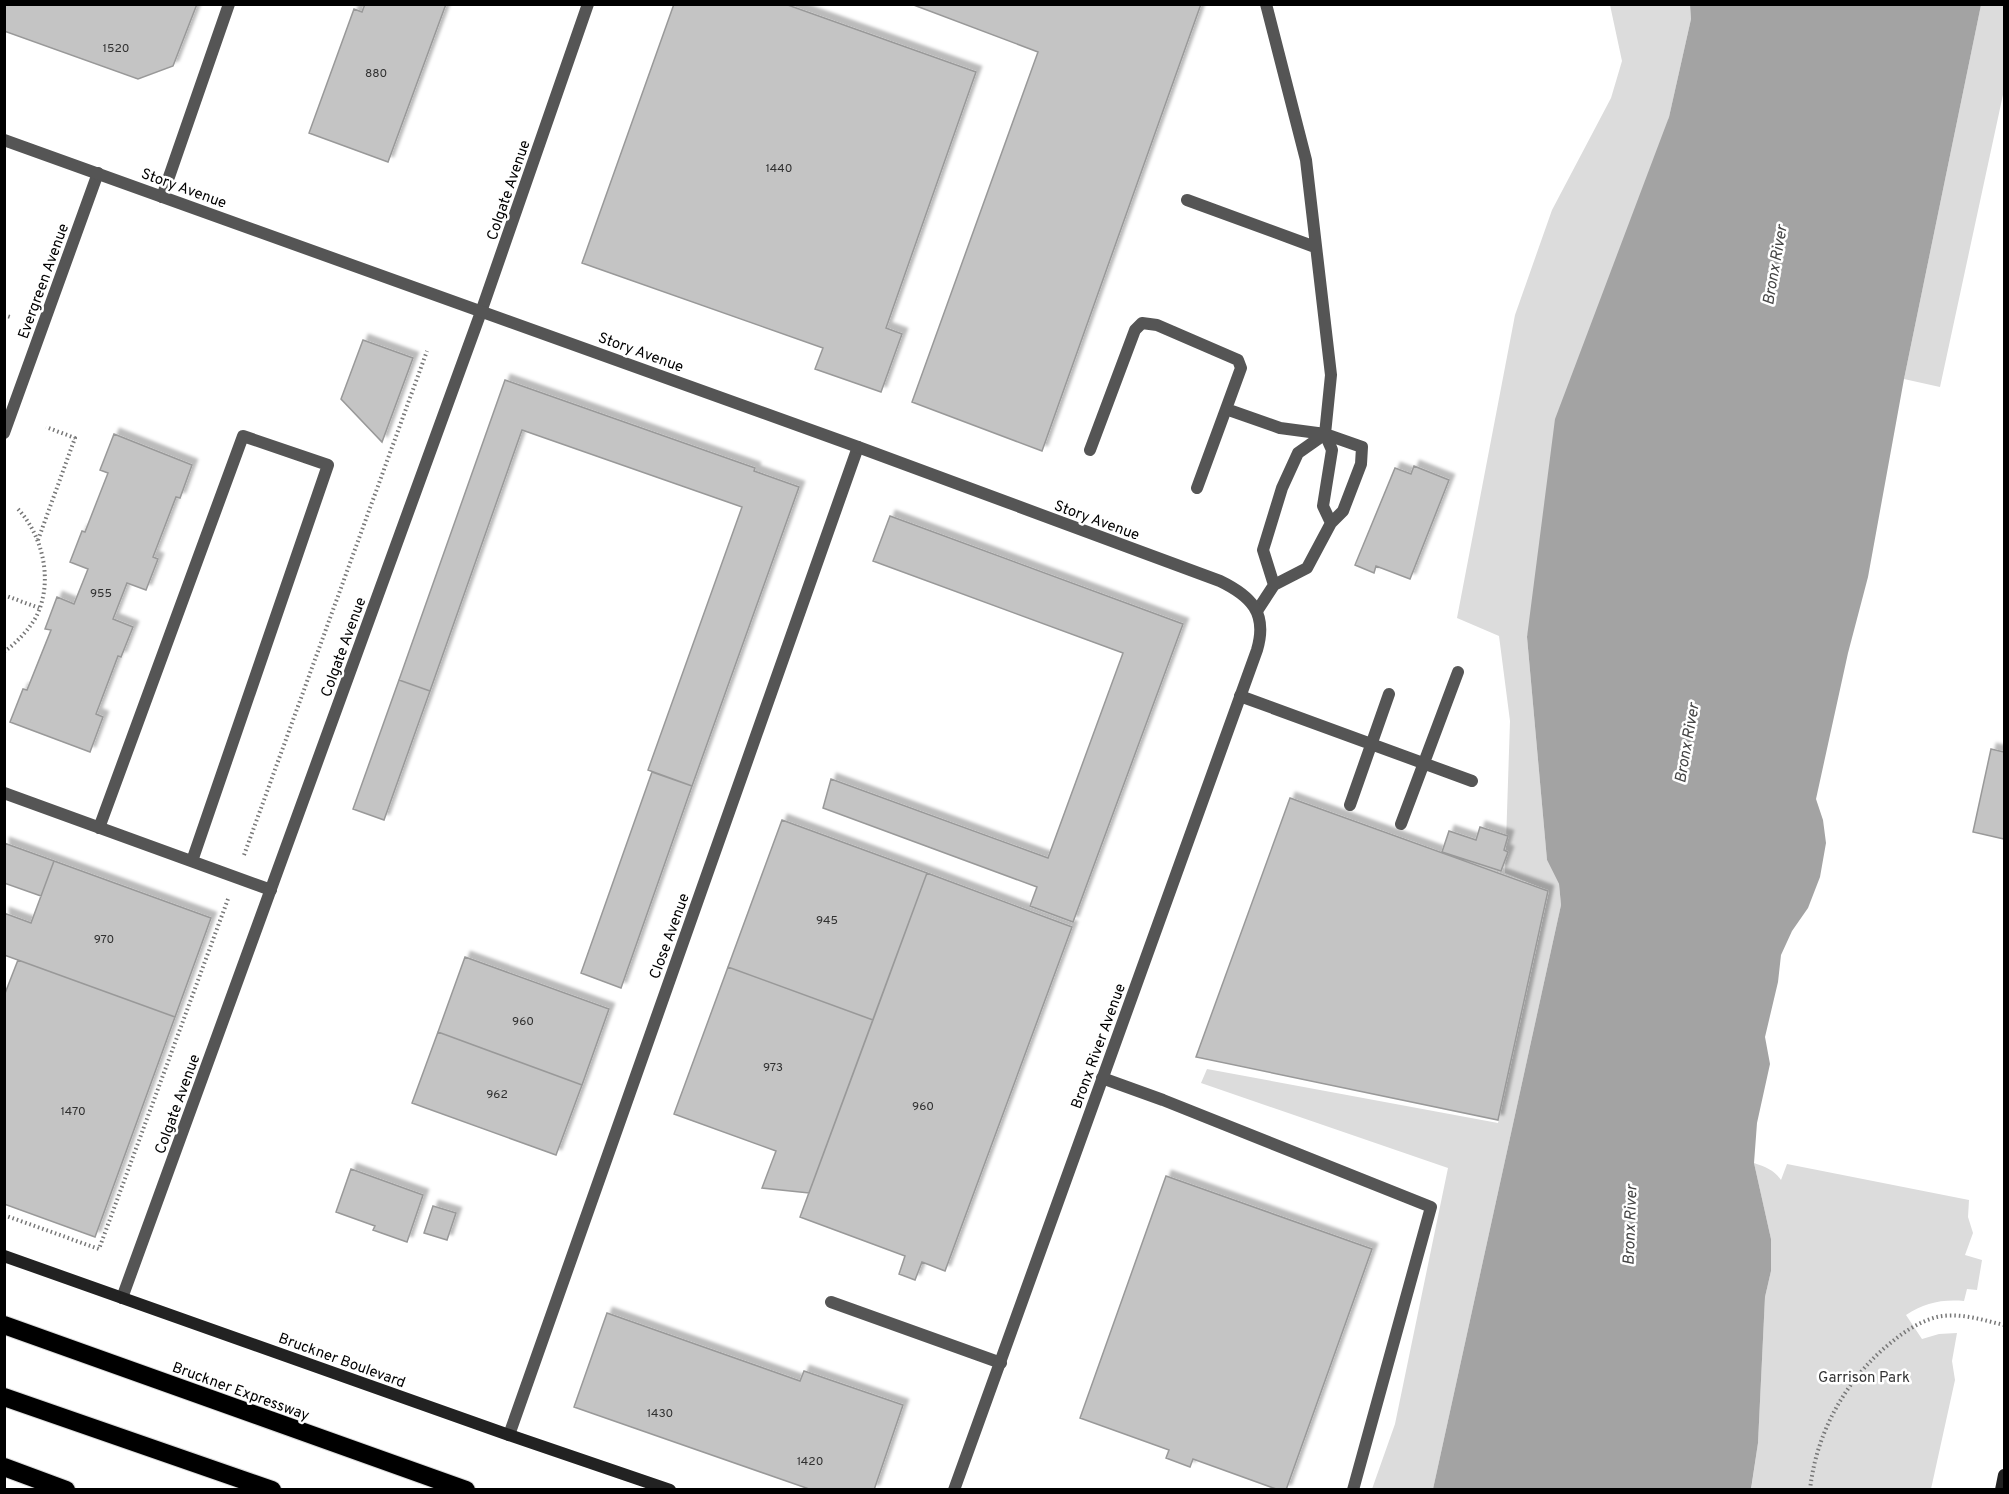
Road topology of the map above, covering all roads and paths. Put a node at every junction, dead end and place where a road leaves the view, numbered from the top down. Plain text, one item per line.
1 (229, 4) edge
2 (588, 4) edge
3 (1266, 4) edge
4 (4, 140) edge
5 (98, 173) junction
6 (162, 196) junction
7 (1187, 200) dead end
8 (1315, 247) junction
9 (481, 312) junction
10 (427, 351) dead end
11 (1226, 409) junction
12 (46, 427) dead end
13 (4, 433) edge
14 (1324, 434) junction
15 (858, 447) junction
16 (1089, 450) dead end
17 (1197, 488) dead end
18 (17, 508) dead end
19 (1331, 524) junction
20 (38, 540) junction
21 (1274, 585) junction
22 (4, 595) edge
23 (39, 608) junction
24 (1257, 611) junction
25 (4, 652) edge
26 (1458, 672) dead end
27 (1389, 694) dead end
28 (1240, 696) junction
29 (1371, 745) junction
30 (1423, 764) junction
31 (1472, 781) dead end
32 (4, 793) edge
33 (1350, 805) dead end
34 (1401, 824) dead end
35 (99, 828) junction
36 (192, 861) junction
37 (236, 877) junction
38 (271, 890) junction
39 (1102, 1078) junction
40 (4, 1215) edge
41 (4, 1256) edge
42 (122, 1298) junction
43 (831, 1302) dead end
44 (4, 1325) edge
45 (2004, 1325) edge
46 (1001, 1363) junction
47 (4, 1397) edge
48 (509, 1436) junction
49 (4, 1467) edge
50 (2004, 1475) edge
51 (66, 1490) edge
52 (272, 1490) edge
53 (466, 1490) edge
54 (670, 1490) edge
55 (954, 1490) edge
56 (1353, 1490) edge
57 (1809, 1490) edge
58 (2001, 1490) edge

1 - 6 street
2 - 9 street, Colgate Avenue
3 - 8 street
4 - 5 street, Story Avenue
5 - 6 street, Story Avenue
5 - 13 street, Evergreen Avenue
6 - 9 street, Story Avenue
7 - 8 street
8 - 14 street
9 - 15 street, Story Avenue
9 - 38 street, Colgate Avenue
10 - 37 path
11 - 14 street
11 - 16 street
11 - 17 street
12 - 20 path
14 - 19 street
14 - 19 street
14 - 21 street
15 - 24 street, Story Avenue
15 - 48 street, Close Avenue
18 - 20 path
19 - 21 street
20 - 23 path
21 - 24 street
22 - 23 path
23 - 25 path
24 - 28 street, Bronx River Avenue
26 - 30 street
27 - 29 street
28 - 29 street
28 - 39 street, Bronx River Avenue
29 - 30 street
29 - 33 street
30 - 31 street
30 - 34 street
32 - 35 street
35 - 36 street
35 - 36 street
36 - 37 street
37 - 38 street
37 - 40 path
38 - 42 street, Colgate Avenue
39 - 46 street, Bronx River Avenue
39 - 56 street
41 - 42 main road, Bruckner Boulevard
42 - 48 main road, Bruckner Boulevard
43 - 46 street
44 - 53 highway, Bruckner Expressway
45 - 57 path
46 - 55 street, Bronx River Avenue
47 - 52 highway
48 - 54 main road, Bruckner Boulevard
49 - 51 highway
50 - 58 main road

